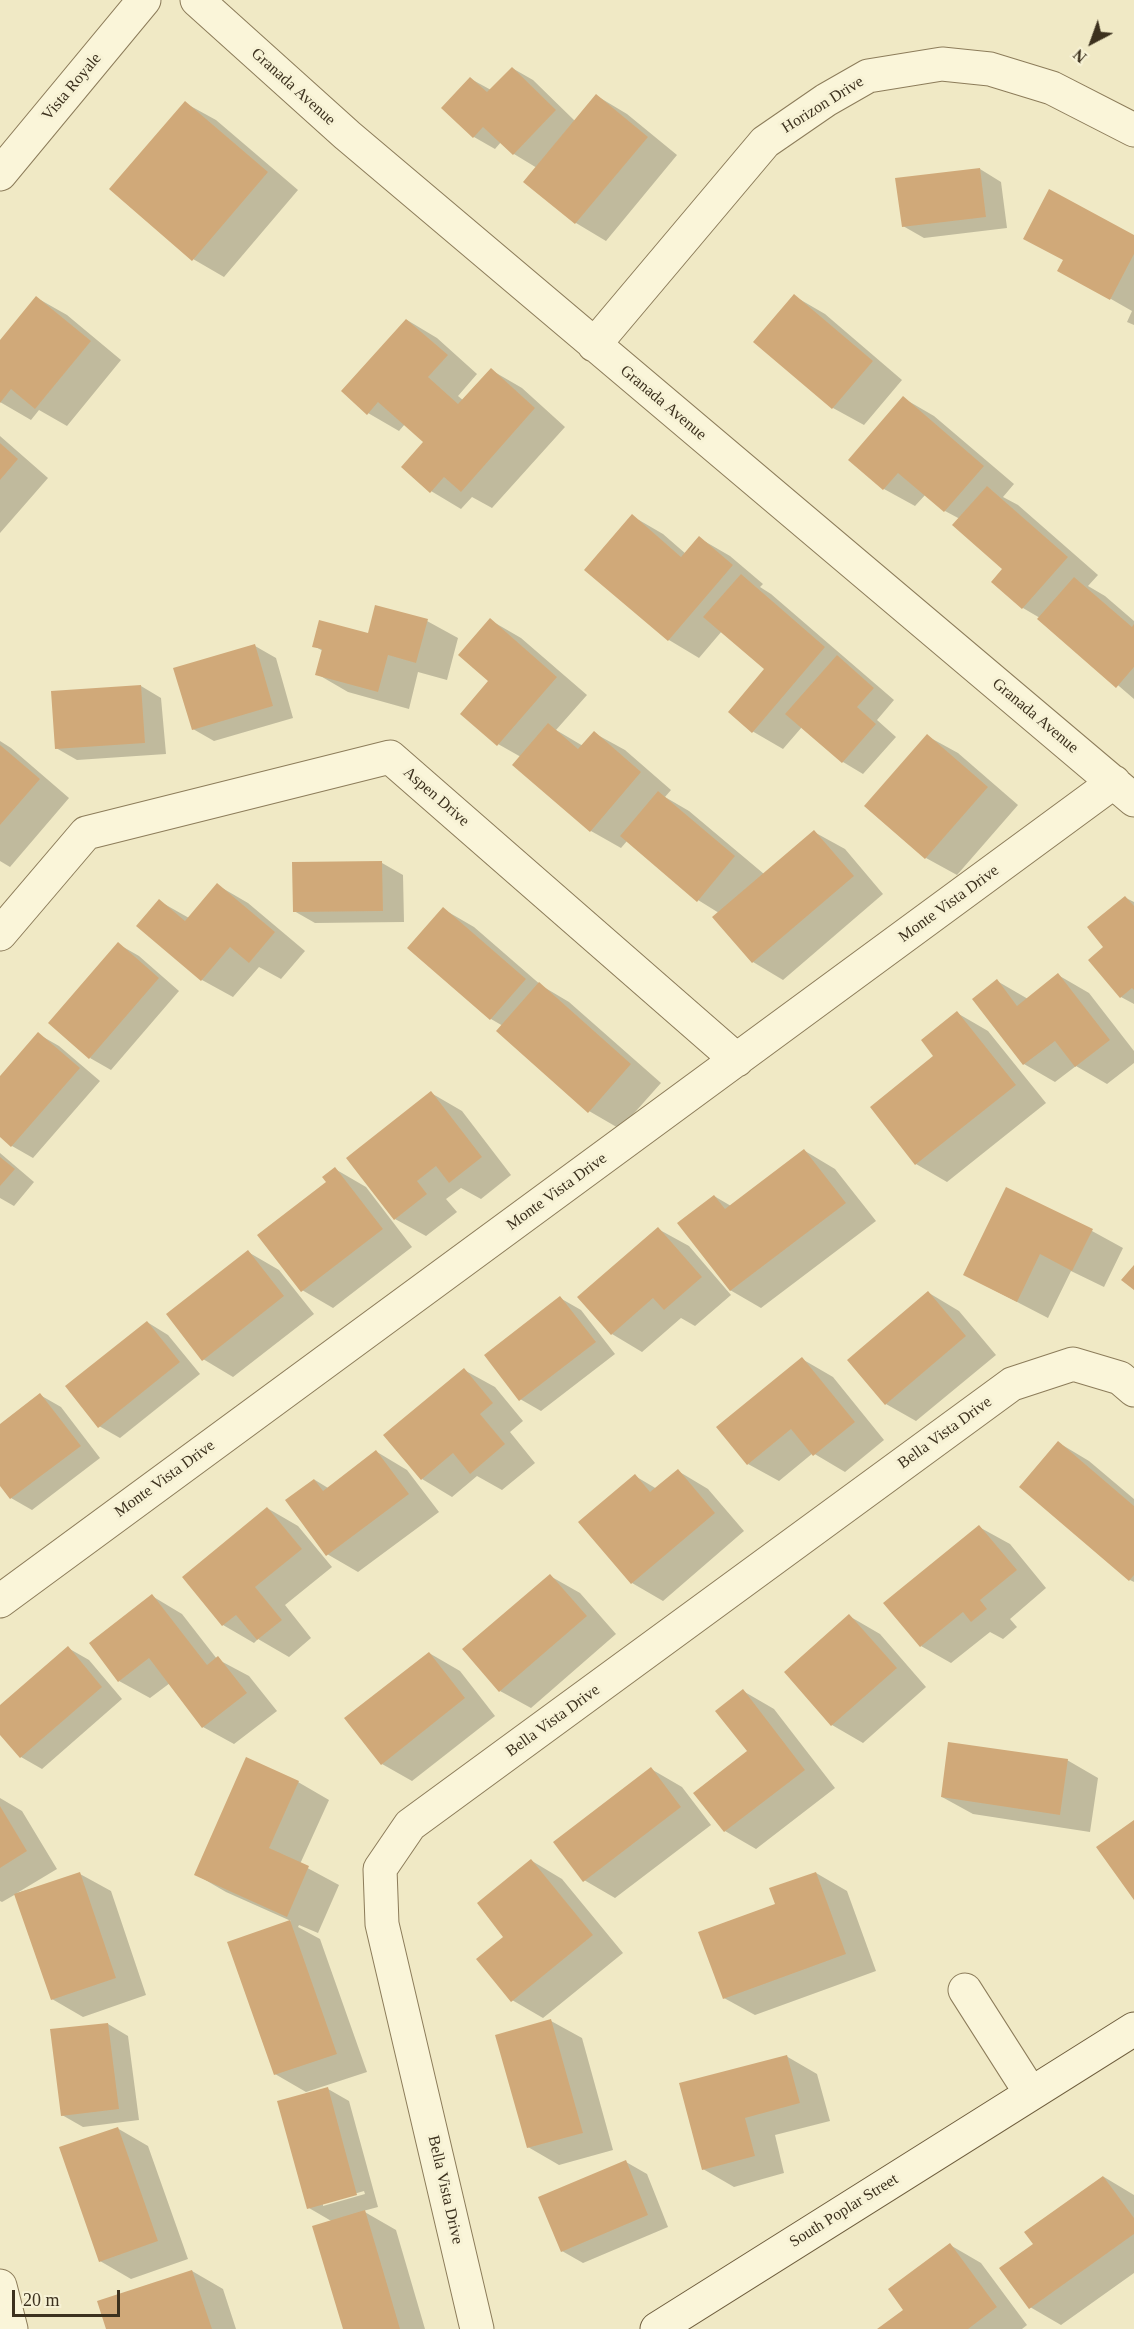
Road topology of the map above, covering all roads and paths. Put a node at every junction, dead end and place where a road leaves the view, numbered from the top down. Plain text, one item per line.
1 (144, 0) edge
2 (196, 0) edge
3 (1134, 130) edge
4 (0, 174) edge
5 (594, 345) junction
6 (1124, 791) edge
7 (0, 934) edge
8 (737, 1060) junction
9 (1134, 1390) edge
10 (0, 1600) edge
11 (965, 1990) dead end
12 (1134, 2029) edge
13 (1030, 2092) junction
14 (0, 2286) edge
15 (11, 2329) edge
16 (477, 2329) edge
17 (657, 2329) edge

1 - 4 street, Vista Royale
2 - 5 street, Granada Avenue
3 - 5 street, Horizon Drive
5 - 6 street, Granada Avenue
6 - 8 street, Monte Vista Drive
7 - 8 street, Aspen Drive
8 - 10 street, Monte Vista Drive
9 - 16 street, Bella Vista Drive
11 - 13 street
12 - 13 street, South Poplar Street
13 - 17 street, South Poplar Street
14 - 15 street

